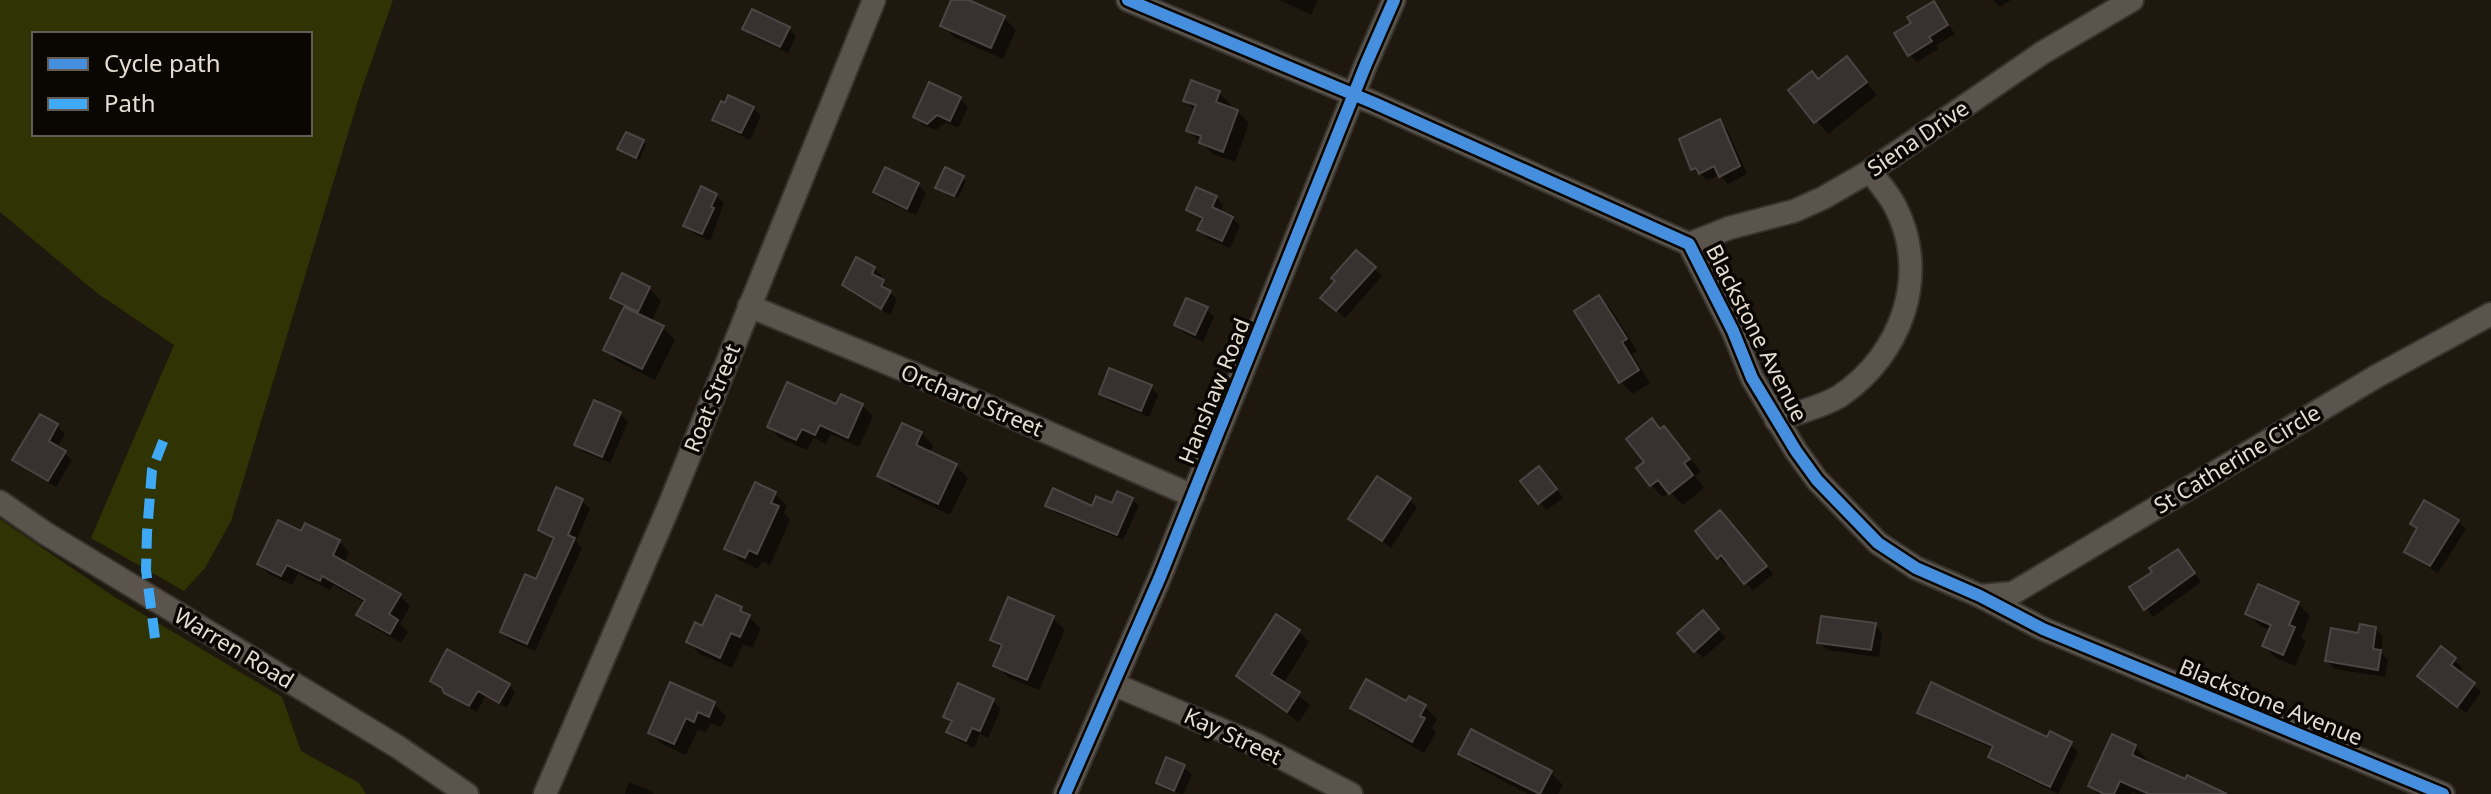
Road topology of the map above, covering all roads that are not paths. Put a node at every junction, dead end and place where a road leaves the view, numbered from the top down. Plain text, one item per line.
1 (874, 0) edge
2 (1128, 0) edge
3 (1394, 0) edge
4 (2132, 0) edge
5 (1354, 95) junction
6 (1870, 171) junction
7 (1689, 244) junction
8 (749, 306) junction
9 (2491, 314) edge
10 (1776, 420) junction
11 (1193, 496) junction
12 (0, 502) edge
13 (1980, 596) junction
14 (1113, 684) junction
15 (467, 794) edge
16 (545, 794) edge
17 (1065, 794) edge
18 (1351, 794) edge
19 (2443, 794) edge

1 - 8 street, Roat Street
2 - 5 street, Blackstone Avenue
3 - 5 street, Hanshaw Road
4 - 6 street, Siena Drive
5 - 7 street, Blackstone Avenue
5 - 11 street, Hanshaw Road
6 - 7 street, Siena Drive
6 - 10 street
7 - 10 street, Blackstone Avenue
8 - 11 street, Orchard Street
8 - 16 street, Roat Street
9 - 13 street, St Catherine Circle
10 - 13 street, Blackstone Avenue
11 - 14 street, Hanshaw Road
12 - 15 street, Warren Road
13 - 19 street, Blackstone Avenue
14 - 17 street, Hanshaw Road
14 - 18 street, Kay Street

